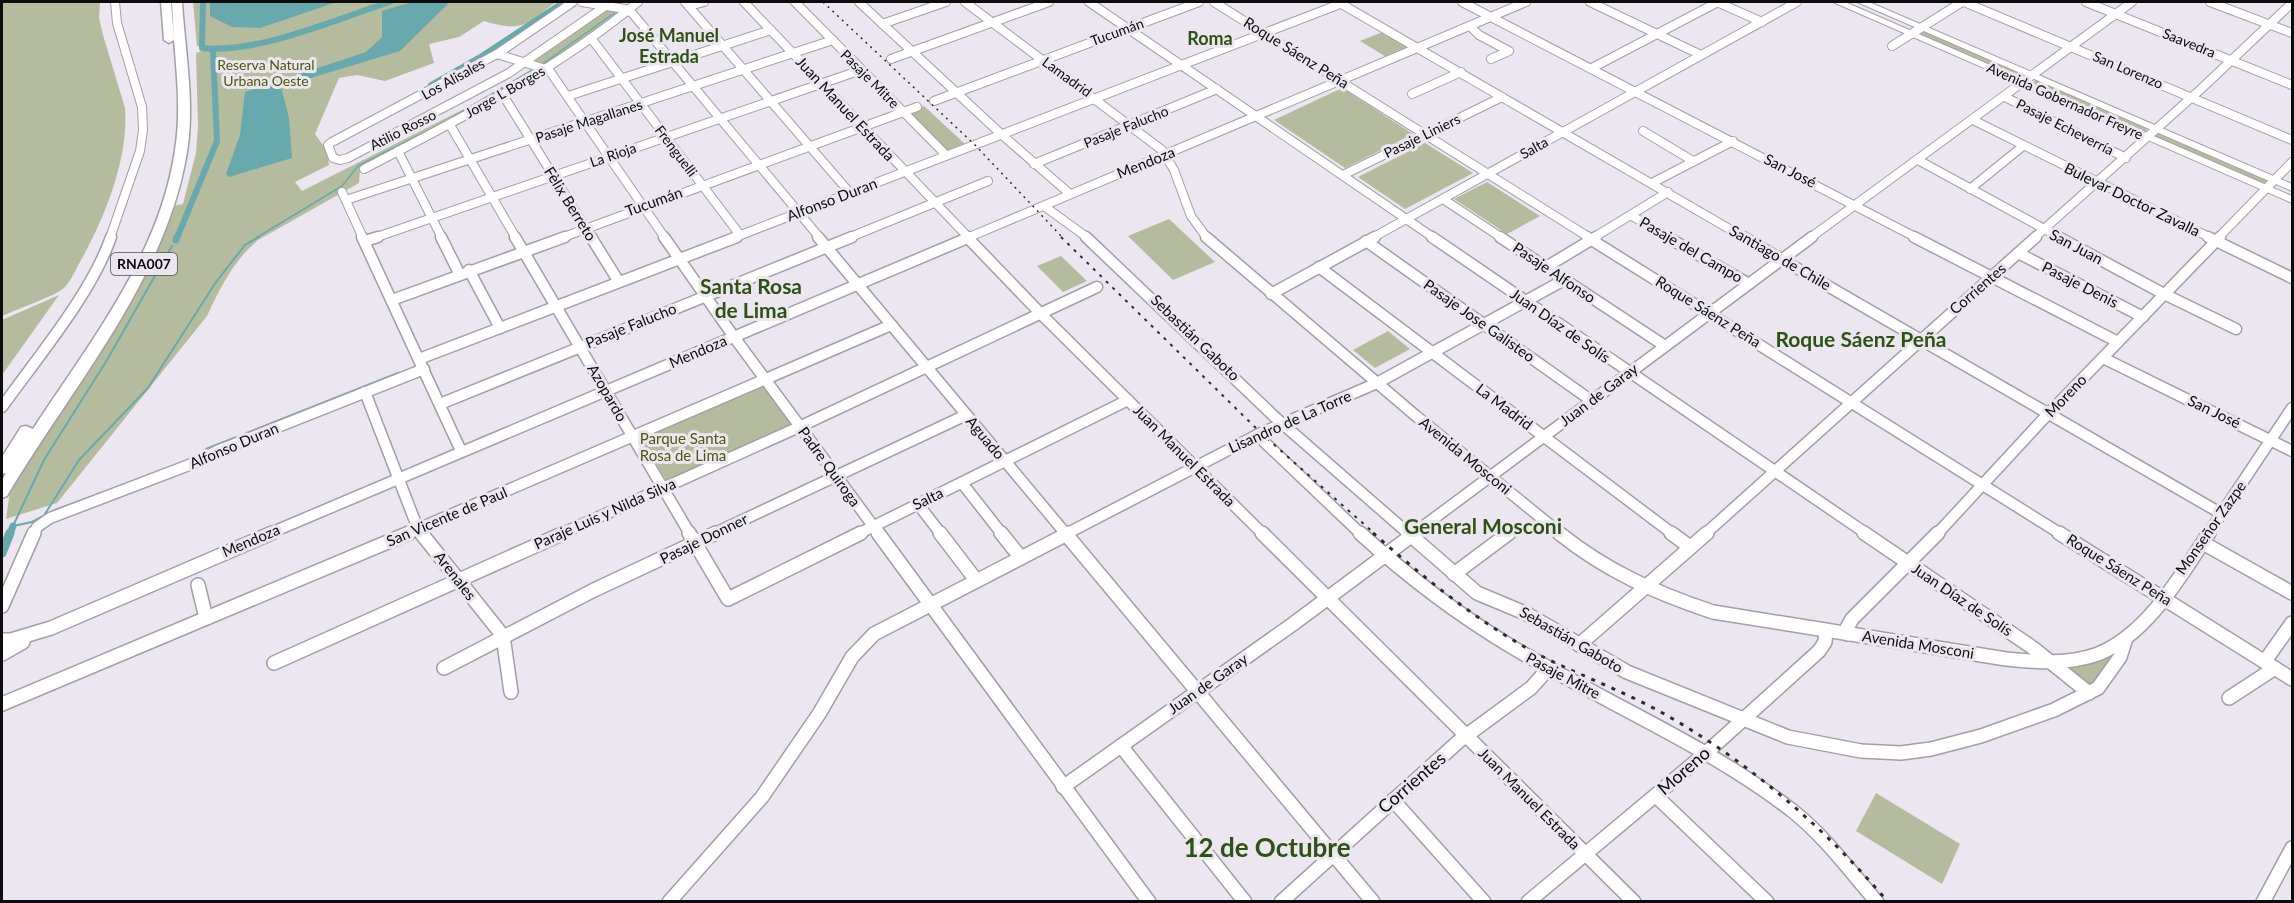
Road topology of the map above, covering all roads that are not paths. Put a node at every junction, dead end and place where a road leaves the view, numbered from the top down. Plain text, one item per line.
1 (115, 2) edge
2 (166, 2) edge
3 (177, 2) edge
4 (573, 2) edge
5 (582, 2) edge
6 (638, 2) edge
7 (704, 2) edge
8 (744, 2) edge
9 (795, 2) edge
10 (859, 2) edge
11 (946, 2) edge
12 (965, 2) edge
13 (1049, 2) edge
14 (1089, 2) edge
15 (1199, 2) edge
16 (1214, 2) edge
17 (1342, 2) edge
18 (1462, 2) edge
19 (1526, 2) edge
20 (1590, 2) edge
21 (1718, 2) edge
22 (1797, 2) edge
23 (1838, 2) edge
24 (1862, 2) edge
25 (1963, 2) edge
26 (2086, 2) edge
27 (2133, 2) edge
28 (2210, 2) edge
29 (2292, 3) edge
30 (609, 4) edge
31 (687, 4) edge
32 (625, 9) junction
33 (2116, 14) junction
34 (1491, 16) junction
35 (992, 22) junction
36 (1762, 22) junction
37 (882, 24) junction
38 (2270, 25) junction
39 (1470, 26) junction
40 (1129, 28) junction
41 (771, 30) junction
42 (1917, 31) junction
43 (1263, 33) junction
44 (2292, 33) edge
45 (1658, 34) junction
46 (591, 38) junction
47 (833, 40) junction
48 (723, 46) junction
49 (1893, 46) dead end
50 (2072, 46) junction
51 (1419, 48) junction
52 (912, 51) junction
53 (497, 54) junction
54 (793, 54) junction
55 (1701, 55) junction
56 (891, 59) dead end
57 (1491, 59) dead end
58 (1043, 60) junction
59 (2232, 60) junction
60 (526, 62) junction
61 (672, 62) junction
62 (1181, 65) junction
63 (542, 67) junction
64 (1592, 68) junction
65 (742, 70) junction
66 (861, 70) junction
67 (1461, 72) junction
68 (622, 78) junction
69 (2028, 79) junction
70 (1340, 81) junction
71 (822, 83) junction
72 (2292, 85) edge
73 (693, 86) junction
74 (1217, 89) junction
75 (1636, 91) junction
76 (956, 92) junction
77 (1412, 94) dead end
78 (503, 95) junction
79 (568, 96) junction
80 (1502, 97) junction
81 (2005, 97) junction
82 (2192, 97) junction
83 (1095, 98) junction
84 (934, 100) dead end
85 (770, 102) junction
86 (641, 103) junction
87 (405, 105) junction
88 (917, 107) dead end
89 (903, 111) junction
90 (428, 117) junction
91 (1257, 117) junction
92 (719, 119) junction
93 (1973, 120) junction
94 (586, 122) junction
95 (450, 124) junction
96 (1130, 125) junction
97 (862, 126) junction
98 (1643, 131) dead end
99 (1562, 133) junction
100 (2152, 133) junction
101 (1001, 134) junction
102 (1426, 135) junction
103 (665, 137) junction
104 (530, 140) junction
105 (2292, 140) edge
106 (1733, 141) junction
107 (808, 146) junction
108 (2023, 146) junction
109 (398, 151) junction
110 (946, 155) junction
111 (1167, 155) junction
112 (610, 156) junction
113 (2126, 158) junction
114 (344, 159) joint
115 (471, 160) junction
116 (1918, 160) junction
117 (1693, 161) junction
118 (2292, 162) edge
119 (1034, 164) junction
120 (758, 165) junction
121 (364, 169) dead end
122 (904, 172) junction
123 (1488, 174) junction
124 (1343, 175) junction
125 (554, 176) junction
126 (412, 179) junction
127 (988, 181) dead end
128 (1652, 183) junction
129 (2097, 184) junction
130 (702, 185) junction
131 (2271, 185) junction
132 (2292, 188) edge
133 (1970, 189) junction
134 (1668, 192) junction
135 (850, 193) junction
136 (1070, 194) junction
137 (492, 197) junction
138 (1443, 199) junction
139 (2292, 200) edge
140 (933, 203) junction
141 (1856, 205) junction
142 (644, 206) junction
143 (1044, 206) junction
144 (797, 213) junction
145 (1632, 216) junction
146 (431, 218) junction
147 (1405, 219) junction
148 (585, 228) junction
149 (2043, 230) junction
150 (740, 235) junction
151 (968, 238) junction
152 (1593, 240) junction
153 (364, 241) junction
154 (1366, 241) junction
155 (2215, 242) junction
156 (826, 247) junction
157 (523, 250) junction
158 (2018, 253) junction
159 (678, 259) junction
160 (1782, 260) junction
161 (1319, 267) junction
162 (1546, 267) junction
163 (464, 272) junction
164 (1993, 277) junction
165 (2292, 278) edge
166 (1564, 280) junction
167 (619, 282) junction
168 (1749, 284) junction
169 (857, 285) junction
170 (1097, 287) dead end
171 (1271, 294) junction
172 (2164, 294) junction
173 (705, 296) junction
174 (392, 300) junction
175 (1525, 302) junction
176 (556, 306) junction
177 (1709, 312) junction
178 (1041, 314) junction
179 (2143, 316) junction
180 (891, 325) junction
181 (1483, 325) junction
182 (500, 328) junction
183 (2236, 329) dead end
184 (734, 337) junction
185 (1920, 339) junction
186 (2118, 342) junction
187 (1665, 346) junction
188 (580, 347) junction
189 (1432, 354) junction
190 (2103, 358) junction
191 (422, 364) junction
192 (926, 367) junction
193 (1628, 372) junction
194 (766, 380) junction
195 (1377, 383) junction
196 (606, 390) junction
197 (365, 392) junction
198 (1128, 400) junction
199 (1592, 401) junction
200 (1852, 403) junction
201 (440, 404) junction
202 (2, 406) edge
203 (2292, 408) edge
204 (966, 415) junction
205 (2047, 415) junction
206 (1284, 425) junction
207 (799, 427) junction
208 (1257, 435) junction
209 (633, 437) junction
210 (1544, 437) junction
211 (2272, 441) junction
212 (461, 451) junction
213 (2292, 451) edge
214 (1005, 461) junction
215 (1195, 466) junction
216 (2, 468) edge
217 (1774, 473) junction
218 (836, 475) junction
219 (1490, 477) junction
220 (398, 478) junction
221 (962, 483) junction
222 (1981, 485) junction
223 (663, 488) junction
224 (2, 492) edge
225 (918, 504) junction
226 (2222, 514) junction
227 (873, 527) junction
228 (418, 529) junction
229 (1509, 533) dead end
230 (1066, 534) junction
231 (1411, 537) junction
232 (2203, 543) junction
233 (696, 544) junction
234 (1690, 547) junction
235 (1386, 555) junction
236 (1020, 558) junction
237 (1909, 564) junction
238 (1454, 574) junction
239 (457, 580) junction
240 (976, 580) junction
241 (198, 585) dead end
242 (1644, 587) junction
243 (2291, 592) edge
244 (2162, 597) junction
245 (1327, 598) junction
246 (729, 599) joint
247 (930, 603) junction
248 (2, 606) edge
249 (206, 618) junction
250 (2292, 623) edge
251 (51, 628) junction
252 (1826, 631) junction
253 (1848, 634) junction
254 (503, 636) junction
255 (2126, 638) junction
256 (2, 640) edge
257 (1579, 645) junction
258 (2, 654) edge
259 (274, 663) dead end
260 (2049, 663) junction
261 (2270, 665) junction
262 (444, 668) dead end
263 (1548, 669) junction
264 (2292, 679) edge
265 (511, 692) dead end
266 (1197, 692) junction
267 (2089, 693) junction
268 (2229, 698) dead end
269 (2, 704) edge
270 (1744, 719) junction
271 (1467, 736) junction
272 (1981, 736) joint
273 (1121, 746) junction
274 (1706, 753) junction
275 (1064, 787) junction
276 (1656, 796) junction
277 (1393, 800) junction
278 (2292, 848) edge
279 (1332, 853) junction
280 (1585, 854) junction
281 (669, 902) edge
282 (1149, 902) edge
283 (1245, 902) edge
284 (1281, 902) edge
285 (1373, 902) edge
286 (1484, 902) edge
287 (1528, 902) edge
288 (1634, 902) edge
289 (1767, 902) edge
290 (1877, 902) edge
291 (2263, 902) edge

1 - 202 street
2 - 216 highway, RNA007
3 - 224 highway, RNA007
4 - 53 street, Los Alisales
5 - 30 street
6 - 32 street, Jorge L Borges
7 - 31 street
8 - 41 street, Juan Manuel Estrada
9 - 47 street, Pasaje Mitre
10 - 37 street
11 - 37 street
12 - 35 street, Lamadrid
13 - 35 street
14 - 40 street, Juan Díaz de Solís
15 - 40 street, Tucumán
16 - 43 street, Roque Sáenz Peña
17 - 43 street, Alfonso Duran
17 - 51 street, Santiago de Chile
18 - 34 street, San José
19 - 34 street, Mendoza
20 - 45 street
21 - 36 street
21 - 45 street
22 - 36 street, Salta
23 - 42 main road, Avenida Gobernador Freyre
24 - 42 main road, Avenida Gobernador Freyre
25 - 42 street
25 - 50 street, San Lorenzo
26 - 33 street, Saavedra
27 - 33 street, Juan de Garay
28 - 38 street
29 - 38 street, Corrientes
30 - 32 street
30 - 60 street, Atilio Rosso
31 - 48 street
32 - 46 street, Jorge L Borges
32 - 61 street, Aguado
33 - 50 street, Juan de Garay
33 - 59 street, Saavedra
34 - 39 street, Mendoza
34 - 64 street, San José
35 - 52 street
35 - 58 street, Lamadrid
36 - 55 street, Salta
37 - 52 street
38 - 44 street
38 - 59 street, Corrientes
39 - 51 street, Mendoza
39 - 57 street
40 - 58 street, Tucumán
40 - 62 street, Juan Díaz de Solís
41 - 48 street
41 - 54 street, Juan Manuel Estrada
42 - 49 street
42 - 69 main road, Avenida Gobernador Freyre
43 - 62 street, Alfonso Duran
43 - 70 street, Roque Sáenz Peña
45 - 55 street
45 - 64 street
46 - 63 street, Jorge L Borges
46 - 68 street, Frenguelli
47 - 54 street, Pasaje Magallanes
47 - 66 street, Pasaje Mitre
48 - 61 street
48 - 65 street
50 - 69 street, Juan de Garay
50 - 82 street, San Lorenzo
51 - 67 street, Santiago de Chile
51 - 70 street, Mendoza
52 - 56 street
52 - 76 street
53 - 60 street
53 - 87 street, Los Alisales
54 - 65 street, Pasaje Magallanes
54 - 71 street, Juan Manuel Estrada
55 - 75 street, Salta
58 - 76 street, Tucumán
58 - 83 street, Lamadrid
59 - 72 street, Saavedra
59 - 82 street, Corrientes
60 - 63 street
60 - 90 street, Atilio Rosso
61 - 68 street
61 - 73 street, Aguado
62 - 74 street, Juan Díaz de Solís
62 - 83 street, Alfonso Duran
63 - 78 street, Jorge L Borges
63 - 79 street, Padre Quiroga
64 - 75 street, San José
65 - 73 street, Pasaje Magallanes
65 - 85 street
66 - 71 street, La Rioja
66 - 89 street, Pasaje Mitre
67 - 77 street
67 - 80 street, Santiago de Chile
68 - 79 street
68 - 86 street, Frenguelli
69 - 81 street, Juan de Garay
69 - 100 main road, Avenida Gobernador Freyre
70 - 91 street, Mendoza
70 - 102 street, Roque Sáenz Peña
71 - 85 street, La Rioja
71 - 97 street, Juan Manuel Estrada
73 - 86 street, Pasaje Magallanes
73 - 92 street, Aguado
74 - 91 street, Juan Díaz de Solís
74 - 96 street, Pasaje Falucho
75 - 99 street, Salta
75 - 106 street, San José
76 - 84 street, Tucumán
76 - 101 street
78 - 95 street, Jorge L Borges
78 - 104 street, Fèlix Berreto
79 - 94 street, Padre Quiroga
80 - 99 street, Santiago de Chile
80 - 102 street, Pasaje Liniers
81 - 93 street, Juan de Garay
81 - 113 street, Pasaje Echeverría
82 - 100 street, Corrientes
82 - 105 street, San Lorenzo
83 - 96 street, Lamadrid
83 - 101 street, Alfonso Duran
85 - 92 street, La Rioja
85 - 107 street
86 - 94 street, Pasaje Magallanes
86 - 103 street, Frenguelli
87 - 90 street
87 - 114 street, Los Alisales
88 - 89 street, Tucumán
89 - 97 street, Tucumán
89 - 110 street, Pasaje Mitre
90 - 114 street, Atilio Rosso
91 - 111 street, Mendoza
91 - 124 street, Juan Díaz de Solís
92 - 103 street, La Rioja
92 - 120 street, Aguado
93 - 108 street, Bulevar Doctor Zavalla
93 - 116 street, Juan de Garay
94 - 104 street, Pasaje Magallanes
94 - 112 street, Padre Quiroga
95 - 109 street, Jorge L Borges
95 - 115 street, Azopardo
96 - 111 street, Lamadrid
96 - 119 street, Pasaje Falucho
97 - 107 street, Tucumán
97 - 122 street, Juan Manuel Estrada
98 - 117 street
99 - 123 street, Salta
99 - 128 street, Santiago de Chile
100 - 113 street, Corrientes
100 - 131 main road, Avenida Gobernador Freyre
101 - 110 street, Alfonso Duran
101 - 119 street
102 - 123 street, Roque Sáenz Peña
102 - 124 street, Pasaje Liniers
103 - 112 street, La Rioja
103 - 130 street, Frenguelli
104 - 115 street, Pasaje Magallanes
104 - 125 street, Fèlix Berreto
106 - 117 street
106 - 141 street, San José
107 - 120 street, Tucumán
107 - 135 street
108 - 129 street, Bulevar Doctor Zavalla
108 - 133 street
109 - 121 street, Jorge L Borges
109 - 126 street
110 - 122 street, Alfonso Duran
111 - 136 street, Mendoza
111 - 171 street, Avenida Mosconi
112 - 125 street, La Rioja
112 - 142 street, Padre Quiroga
113 - 129 street, Corrientes
115 - 126 street, Pasaje Magallanes
115 - 137 street, Azopardo
116 - 133 street, San Juan
116 - 141 street, Juan de Garay
117 - 128 street
118 - 131 street, Moreno
119 - 136 street
120 - 130 street, Tucumán
120 - 144 street, Aguado
122 - 135 street, Alfonso Duran
122 - 140 street, Juan Manuel Estrada
123 - 138 street, Salta
123 - 152 street, Roque Sáenz Peña
124 - 147 street, Juan Díaz de Solís
125 - 137 street, La Rioja
125 - 148 street, Fèlix Berreto
126 - 146 street
126 - 153 street, Pasaje Magallanes
127 - 140 street, Pasaje Falucho
128 - 134 street, Santiago de Chile
129 - 149 street, Corrientes
129 - 155 street, Bulevar Doctor Zavalla
130 - 142 street, Tucumán
130 - 150 street, Frenguelli
131 - 132 main road, Avenida Gobernador Freyre
131 - 139 main road, Avenida Gobernador Freyre
131 - 155 street, Moreno
133 - 149 street, San Juan
134 - 145 street
134 - 160 street, Santiago de Chile
135 - 144 street, Alfonso Duran
136 - 143 street, Mendoza
137 - 146 street, La Rioja
137 - 157 street, Azopardo
138 - 147 street, Salta
138 - 162 street, Pasaje Alfonso
140 - 151 street, Juan Manuel Estrada
140 - 156 street, Pasaje Falucho
141 - 160 street, Juan de Garay
141 - 164 street, San José
142 - 148 street, Tucumán
142 - 159 street, Padre Quiroga
143 - 151 street, Mendoza
143 - 206 street, Sebastián Gaboto
144 - 150 street, Alfonso Duran
144 - 156 street, Aguado
145 - 152 street
145 - 168 street, Pasaje del Campo
146 - 153 street, La Rioja
146 - 163 street
147 - 154 street, Salta
147 - 175 street, Juan Díaz de Solís
148 - 157 street, Tucumán
148 - 167 street, Fèlix Berreto
149 - 158 street, Corrientes
149 - 172 street, San Juan
150 - 159 street, Alfonso Duran
151 - 169 street, Mendoza
151 - 178 street, Juan Manuel Estrada
152 - 162 street
152 - 177 street, Roque Sáenz Peña
153 - 174 street
154 - 161 street, Salta
154 - 181 street, Pasaje Jose Galisteo
155 - 165 street, Bulevar Doctor Zavalla
155 - 172 street, Moreno
156 - 169 street, Aguado
156 - 173 street, Pasaje Falucho
157 - 163 street, Tucumán
157 - 176 street, Azopardo
158 - 164 street, Corrientes
158 - 179 street, Pasaje Denis
159 - 167 street, Alfonso Duran
159 - 173 street, Padre Quiroga
160 - 168 street, Juan de Garay
160 - 185 street, Santiago de Chile
161 - 171 street, Salta
161 - 189 street, La Madrid
162 - 166 street, Pasaje Alfonso
163 - 174 street, Tucumán
163 - 182 street
164 - 185 street, Corrientes
164 - 186 street, San José
166 - 175 street, Lisandro de La Torre
166 - 187 street, Pasaje Alfonso
167 - 176 street, Alfonso Duran
168 - 177 street, Juan de Garay
169 - 180 street, Aguado
169 - 184 street, Mendoza
170 - 178 street, Paraje Luis y Nilda Silva
171 - 195 street, Avenida Mosconi
172 - 179 street, Moreno
172 - 183 street, San Juan
173 - 184 street, Padre Quiroga
173 - 188 street, Pasaje Falucho
174 - 191 street
175 - 181 street, Lisandro de La Torre
175 - 193 street, Juan Díaz de Solís
176 - 182 street, Alfonso Duran
176 - 188 street, Azopardo
177 - 187 street, Juan de Garay
177 - 200 street, Roque Sáenz Peña
178 - 192 street, Paraje Luis y Nilda Silva
178 - 198 street, Juan Manuel Estrada
179 - 186 street, Moreno
180 - 192 street, Aguado
180 - 194 street, San Vicente de Paul
181 - 189 street, Lisandro de La Torre
181 - 199 street, Pasaje Jose Galisteo
182 - 191 street, Alfonso Duran
184 - 194 street, Padre Quiroga
184 - 196 street, Mendoza
185 - 200 street, Corrientes
185 - 205 street, Santiago de Chile
186 - 190 street, Moreno
187 - 193 street, Juan de Garay
188 - 196 street, Azopardo
188 - 201 street, Pasaje Falucho
189 - 195 street, Lisandro de La Torre
189 - 210 street, La Madrid
190 - 205 street, Moreno
190 - 211 street, San José
191 - 197 street, Alfonso Duran
191 - 201 street
192 - 204 street, Aguado
192 - 207 street, Paraje Luis y Nilda Silva
193 - 199 street, Juan de Garay
193 - 217 street, Juan Díaz de Solís
194 - 207 street, Padre Quiroga
194 - 209 street, San Vicente de Paul
195 - 206 street, Lisandro de La Torre
195 - 219 street, Avenida Mosconi
196 - 209 street, Azopardo
196 - 212 street, Mendoza
197 - 220 street, Arenales
197 - 248 street, Alfonso Duran
198 - 214 street, Salta
198 - 215 street, Juan Manuel Estrada
199 - 210 street, Juan de Garay
200 - 217 street, Corrientes
200 - 222 street, Roque Sáenz Peña
201 - 212 street
203 - 211 street, Monseñor Zazpe
204 - 214 street, Aguado
204 - 218 street, Pasaje Donner
205 - 222 street, Moreno
205 - 226 street, Santiago de Chile
206 - 208 street, Lisandro de La Torre
206 - 231 street, Sebastián Gaboto
207 - 218 street, Padre Quiroga
207 - 223 street, Paraje Luis y Nilda Silva
208 - 215 street, Lisandro de La Torre
208 - 235 street, Pasaje Mitre
209 - 223 street, Azopardo
209 - 228 street, San Vicente de Paul
210 - 219 street, Juan de Garay
210 - 234 street, La Madrid
211 - 213 street, San José
211 - 226 street, Monseñor Zazpe
212 - 220 street, Mendoza
214 - 221 street, Salta
214 - 230 street, Aguado
215 - 230 street, Lisandro de La Torre
215 - 245 street, Juan Manuel Estrada
217 - 234 street, Corrientes
217 - 237 street, Juan Díaz de Solís
218 - 227 street, Padre Quiroga
218 - 233 street, Pasaje Donner
219 - 231 street, Juan de Garay
219 - 242 street, Avenida Mosconi
220 - 228 street, Arenales
220 - 251 street, Mendoza
221 - 225 street, Salta
221 - 236 street
222 - 237 street, Moreno
222 - 244 street, Roque Sáenz Peña
223 - 233 street, Azopardo
223 - 239 street, Paraje Luis y Nilda Silva
225 - 227 street, Salta
225 - 240 street
226 - 232 street, Monseñor Zazpe
227 - 246 street, Salta
227 - 247 street, Padre Quiroga
228 - 239 street, Arenales
228 - 249 street, San Vicente de Paul
229 - 238 street
230 - 236 street, Lisandro de La Torre
230 - 266 street, Aguado
231 - 235 street, Juan de Garay
231 - 238 street, Sebastián Gaboto
232 - 243 street
232 - 244 street, Monseñor Zazpe
233 - 246 street, Azopardo
233 - 254 street, Pasaje Donner
234 - 242 street, Corrientes
235 - 245 street, Juan de Garay
235 - 263 street, Pasaje Mitre
236 - 240 street, Lisandro de La Torre
237 - 253 street, Moreno
237 - 260 street, Juan Díaz de Solís
238 - 257 street, Sebastián Gaboto
239 - 254 street, Arenales
239 - 259 street, Paraje Luis y Nilda Silva
240 - 247 street, Lisandro de La Torre
241 - 249 street
242 - 252 street, Avenida Mosconi
242 - 257 street, Corrientes
244 - 255 street, Monseñor Zazpe
244 - 261 street, Roque Sáenz Peña
245 - 266 street, Juan de Garay
245 - 271 street, Juan Manuel Estrada
247 - 275 street, Padre Quiroga
247 - 281 street, Lisandro de La Torre
249 - 269 street, San Vicente de Paul
250 - 261 street
251 - 256 street, Mendoza
251 - 258 street
252 - 253 street, Avenida Mosconi
252 - 270 street, Moreno
253 - 260 street, Avenida Mosconi
254 - 262 street, Pasaje Donner
254 - 265 street
255 - 260 street, Avenida Mosconi
255 - 267 street, Monseñor Zazpe
257 - 270 street, Sebastián Gaboto
260 - 267 street, Juan Díaz de Solís
261 - 264 street, Roque Sáenz Peña
261 - 268 street
263 - 271 street, Corrientes
263 - 274 street, Pasaje Mitre
266 - 273 street, Juan de Garay
266 - 279 street, Aguado
267 - 272 street, Monseñor Zazpe
270 - 272 street, Sebastián Gaboto
270 - 274 street, Moreno
271 - 277 street, Corrientes
271 - 280 street, Juan Manuel Estrada
273 - 275 street, Juan de Garay
273 - 283 street
274 - 276 street, Moreno
274 - 290 street, Pasaje Mitre
275 - 282 street, Padre Quiroga
276 - 280 street, Moreno
276 - 289 street
277 - 279 street, Corrientes
277 - 286 street
278 - 291 street
279 - 284 street, Corrientes
279 - 285 street, Aguado
280 - 287 street, Moreno
280 - 288 street, Juan Manuel Estrada

